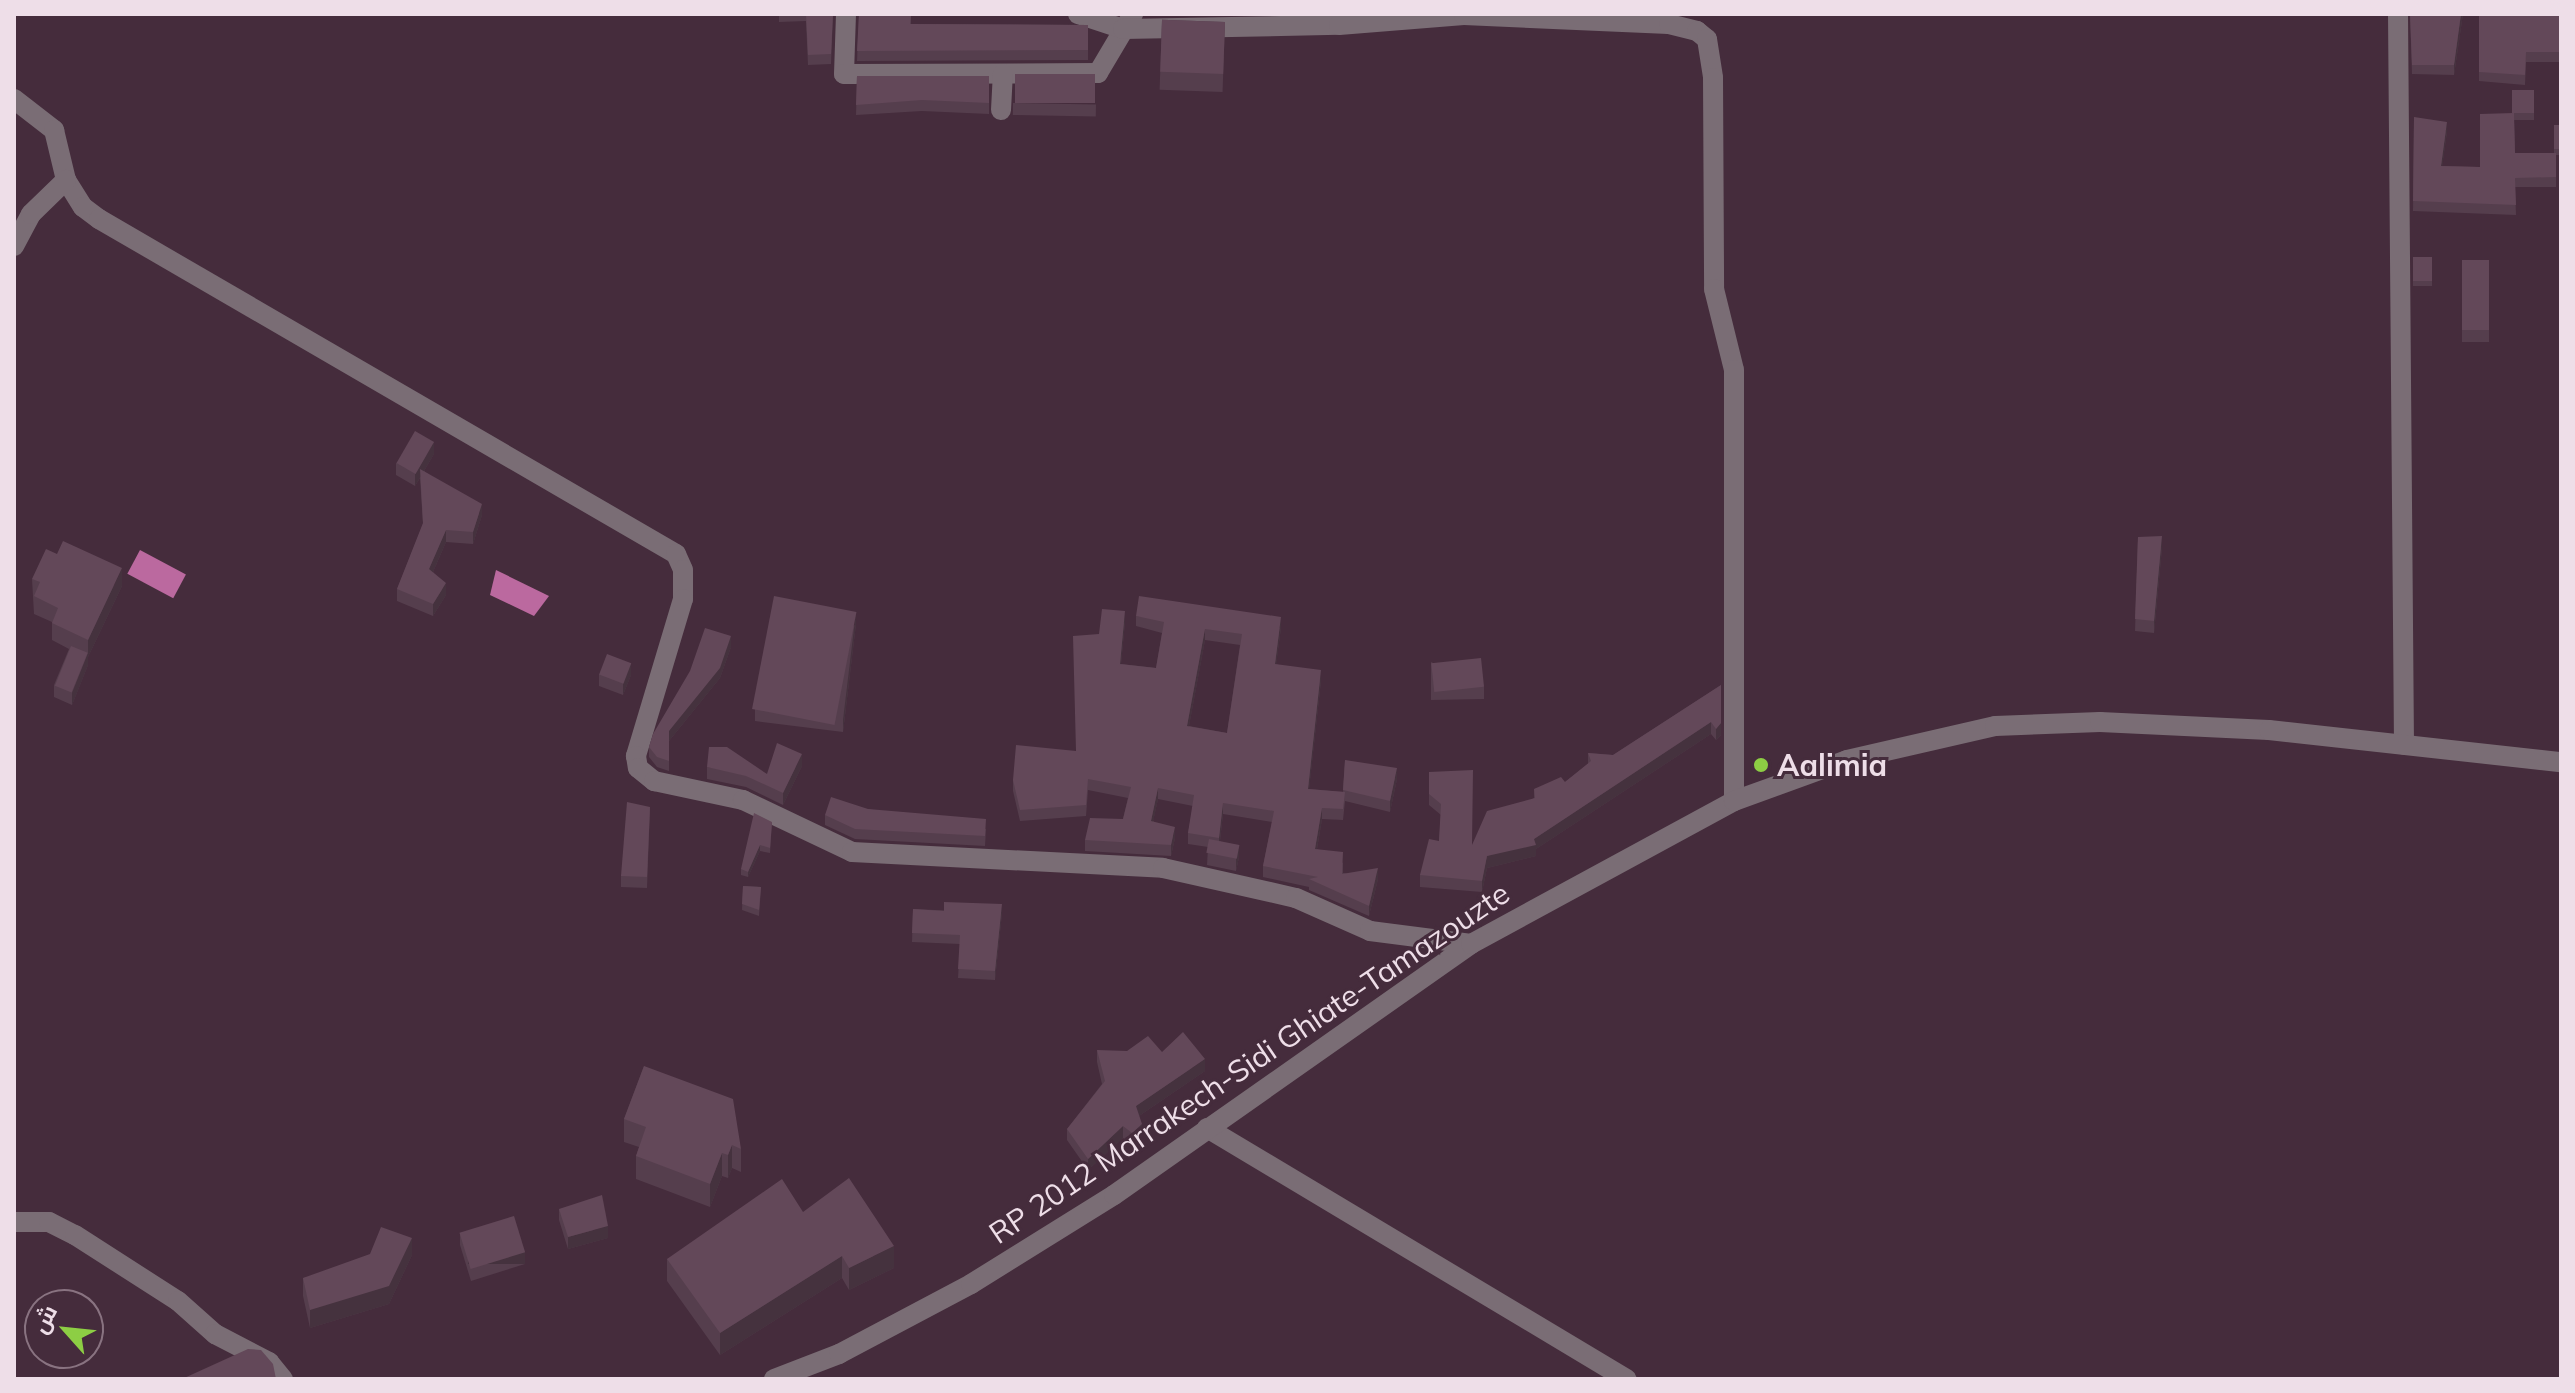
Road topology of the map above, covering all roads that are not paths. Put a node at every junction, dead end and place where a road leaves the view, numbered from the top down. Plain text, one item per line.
1 (846, 14) edge
2 (1078, 14) edge
3 (2398, 14) edge
4 (1230, 20) edge
5 (1339, 20) edge
6 (1128, 21) edge
7 (1003, 74) junction
8 (14, 99) edge
9 (1001, 110) dead end
10 (66, 180) junction
11 (14, 246) edge
12 (2404, 745) junction
13 (2561, 762) edge
14 (1734, 801) junction
15 (1471, 944) junction
16 (1207, 1128) junction
17 (14, 1222) edge
18 (283, 1379) edge
19 (774, 1379) edge
20 (1627, 1379) edge

1 - 7 street
2 - 6 street
3 - 12 street
4 - 5 street
4 - 6 street
5 - 14 street
6 - 7 street
7 - 9 street
8 - 10 street
10 - 11 street
10 - 15 street
12 - 13 street, RP 2012 Marrakech-Sidi Ghiate-Tamazouzte
12 - 14 street, RP 2012 Marrakech-Sidi Ghiate-Tamazouzte
14 - 15 street, RP 2012 Marrakech-Sidi Ghiate-Tamazouzte
15 - 16 street, RP 2012 Marrakech-Sidi Ghiate-Tamazouzte
16 - 19 street, RP 2012 Marrakech-Sidi Ghiate-Tamazouzte
16 - 20 street
17 - 18 street

